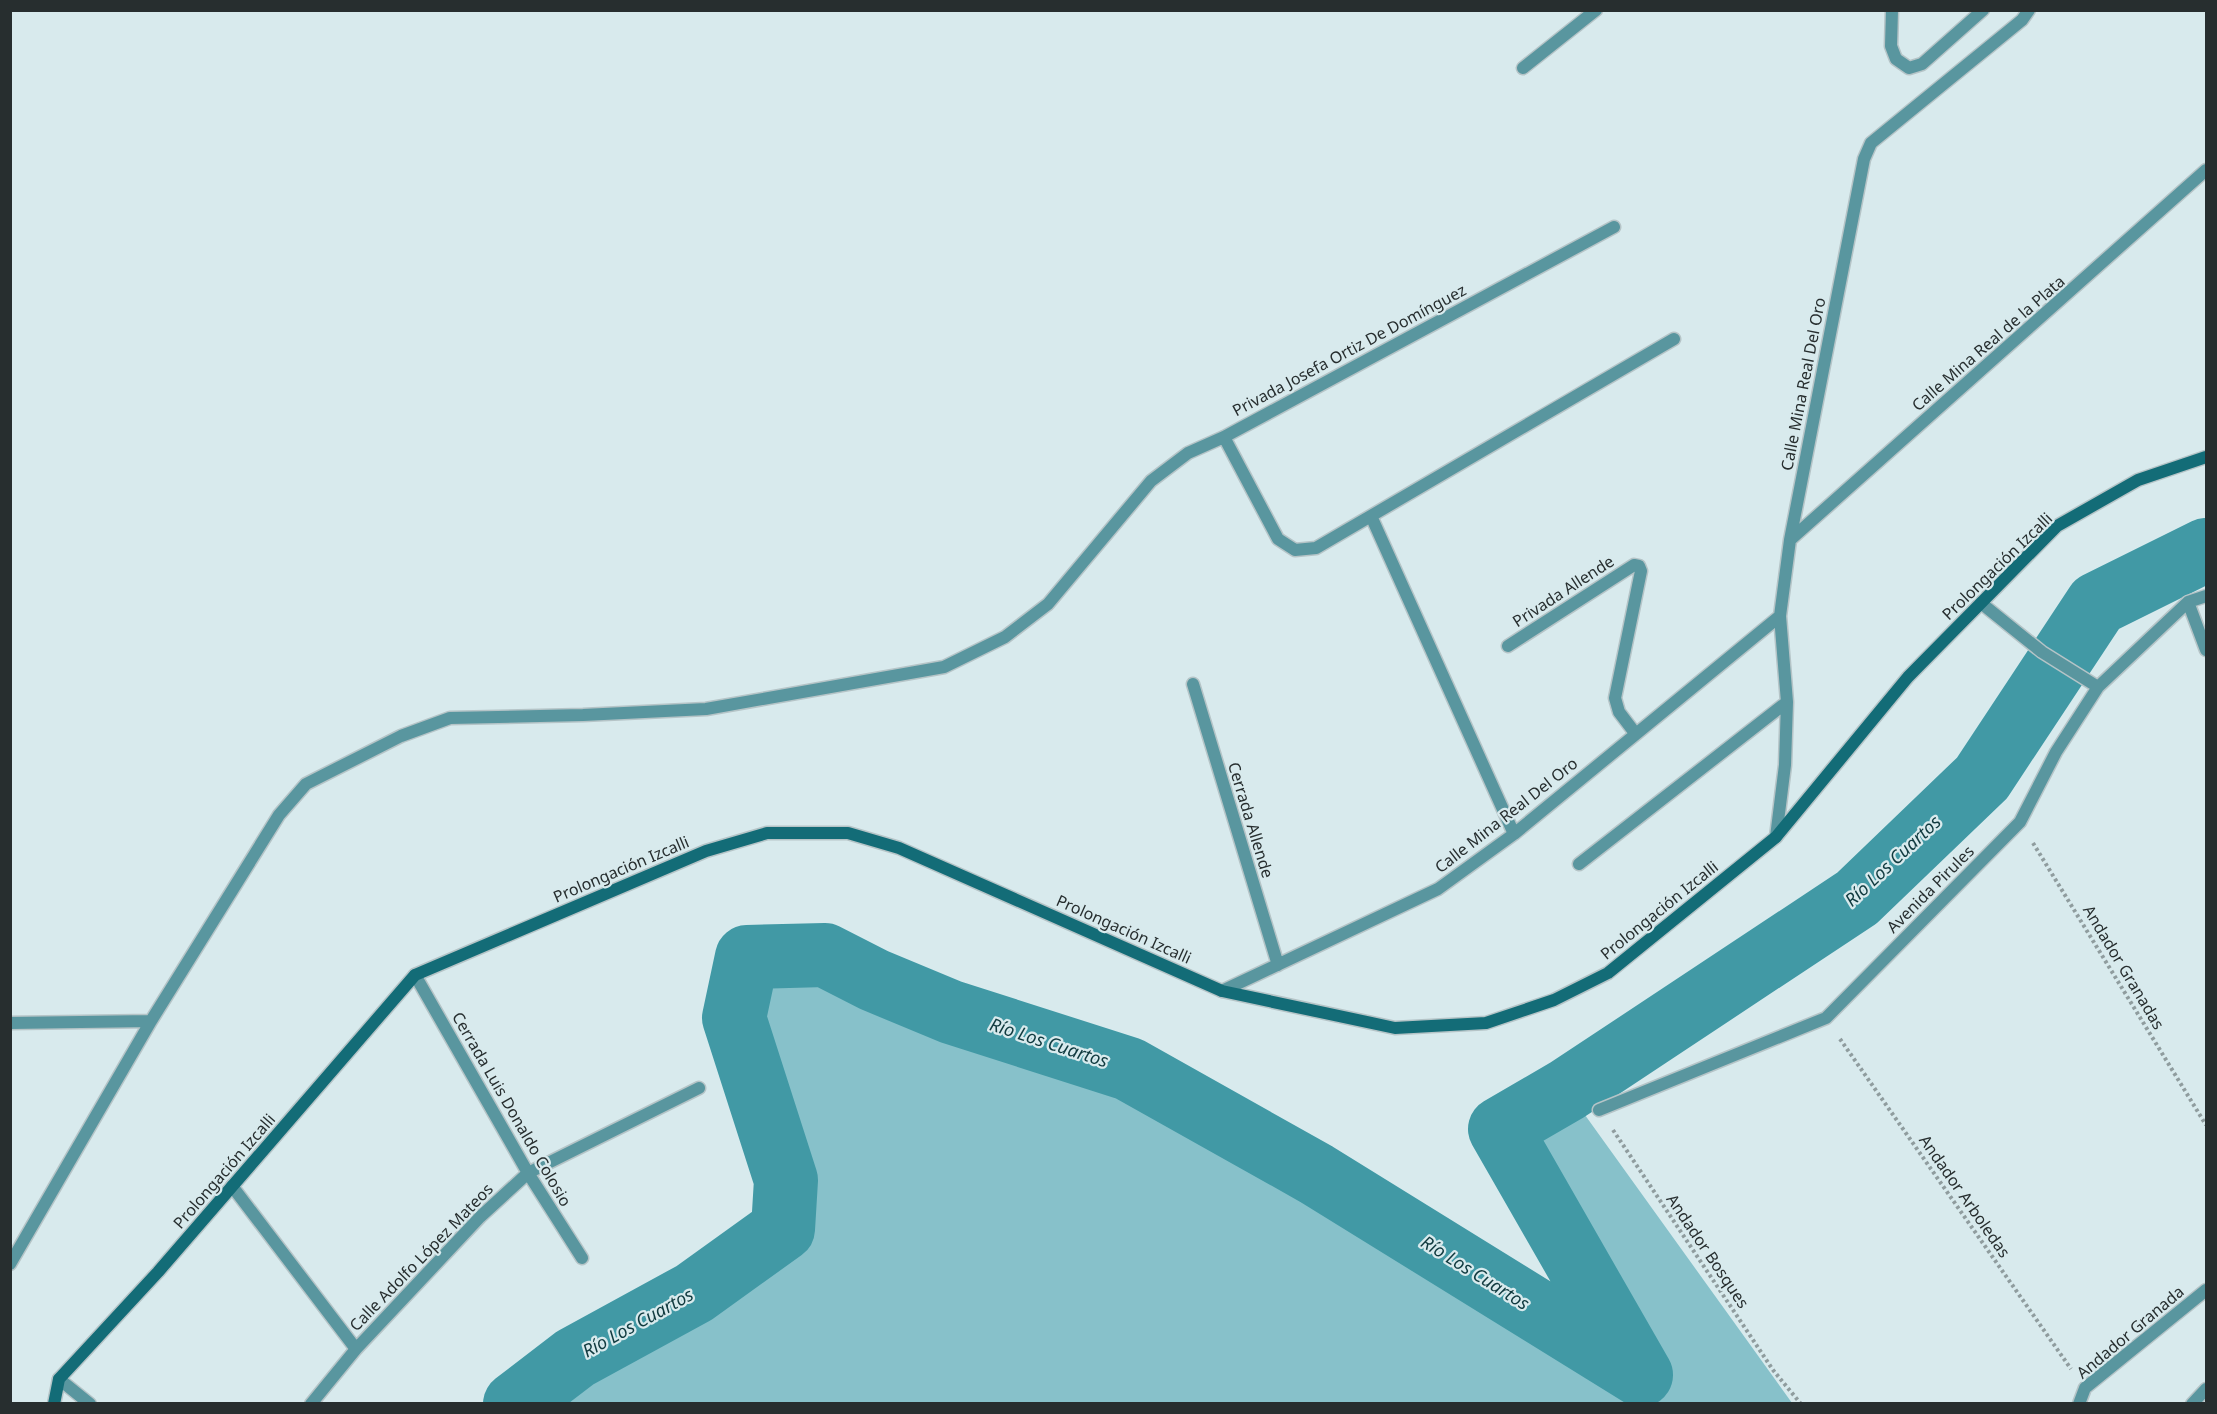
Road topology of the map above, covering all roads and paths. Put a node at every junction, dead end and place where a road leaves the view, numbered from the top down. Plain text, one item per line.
1 (1596, 10) edge
2 (1892, 10) edge
3 (1983, 10) edge
4 (2029, 10) edge
5 (1523, 68) dead end
6 (2206, 170) edge
7 (1614, 227) dead end
8 (1674, 339) dead end
9 (1224, 437) junction
10 (2206, 457) edge
11 (1371, 516) junction
12 (1790, 540) junction
13 (2206, 596) edge
14 (2188, 602) junction
15 (1981, 603) junction
16 (1780, 616) junction
17 (1508, 646) dead end
18 (2206, 650) edge
19 (1193, 684) dead end
20 (2098, 687) junction
21 (1786, 702) junction
22 (1635, 733) junction
23 (2020, 822) junction
24 (1514, 834) junction
25 (1776, 837) junction
26 (1579, 864) dead end
27 (1278, 965) junction
28 (415, 975) junction
29 (1222, 991) junction
30 (1826, 1018) junction
31 (151, 1021) junction
32 (10, 1023) edge
33 (699, 1088) dead end
34 (1599, 1110) joint
35 (2206, 1125) edge
36 (528, 1173) junction
37 (232, 1186) junction
38 (582, 1258) dead end
39 (10, 1264) edge
40 (2206, 1290) edge
41 (356, 1349) junction
42 (59, 1380) junction
43 (2085, 1388) junction
44 (2206, 1389) edge
45 (54, 1404) edge
46 (90, 1404) edge
47 (311, 1404) edge
48 (1801, 1404) edge
49 (2079, 1404) edge
50 (2192, 1404) edge

1 - 5 street
2 - 3 street
4 - 12 street, Calle Mina Real Del Oro
6 - 12 street, Calle Mina Real de la Plata
7 - 9 street, Privada Josefa Ortiz De Domínguez
8 - 11 street, Privada Josefa Ortiz De Domínguez
9 - 11 street, Privada Josefa Ortiz De Domínguez
9 - 31 street
10 - 15 street, Prolongación Izcalli
11 - 24 street
12 - 16 street, Calle Mina Real Del Oro
13 - 14 street, Avenida Pirules
14 - 18 street
14 - 20 street, Avenida Pirules
15 - 20 street
15 - 25 street, Prolongación Izcalli
16 - 21 street, Calle Mina Real Del Oro
16 - 22 street, Calle Mina Real Del Oro
17 - 22 street, Privada Allende
19 - 27 street, Cerrada Allende
20 - 23 street, Avenida Pirules
21 - 25 street, Calle Mina Real Del Oro
21 - 26 street
22 - 24 street, Calle Mina Real Del Oro
23 - 30 street, Avenida Pirules
23 - 35 path, Andador Granadas
24 - 27 street, Calle Mina Real Del Oro
25 - 29 street, Prolongación Izcalli
27 - 29 street, Calle Mina Real Del Oro
28 - 29 street, Prolongación Izcalli
28 - 36 street, Cerrada Luis Donaldo Colosio
28 - 37 street, Prolongación Izcalli
30 - 34 street, Avenida Pirules
30 - 43 path, Andador Arboledas
31 - 32 street
31 - 39 street
33 - 36 street, Calle Adolfo López Mateos
34 - 48 path, Andador Bosques
36 - 38 street, Cerrada Luis Donaldo Colosio
36 - 41 street, Calle Adolfo López Mateos
37 - 41 street
37 - 42 street, Prolongación Izcalli
40 - 43 street, Andador Granada
41 - 47 street, Calle Adolfo López Mateos
42 - 45 street
42 - 46 street
43 - 49 street, Andador Granada
44 - 50 street

